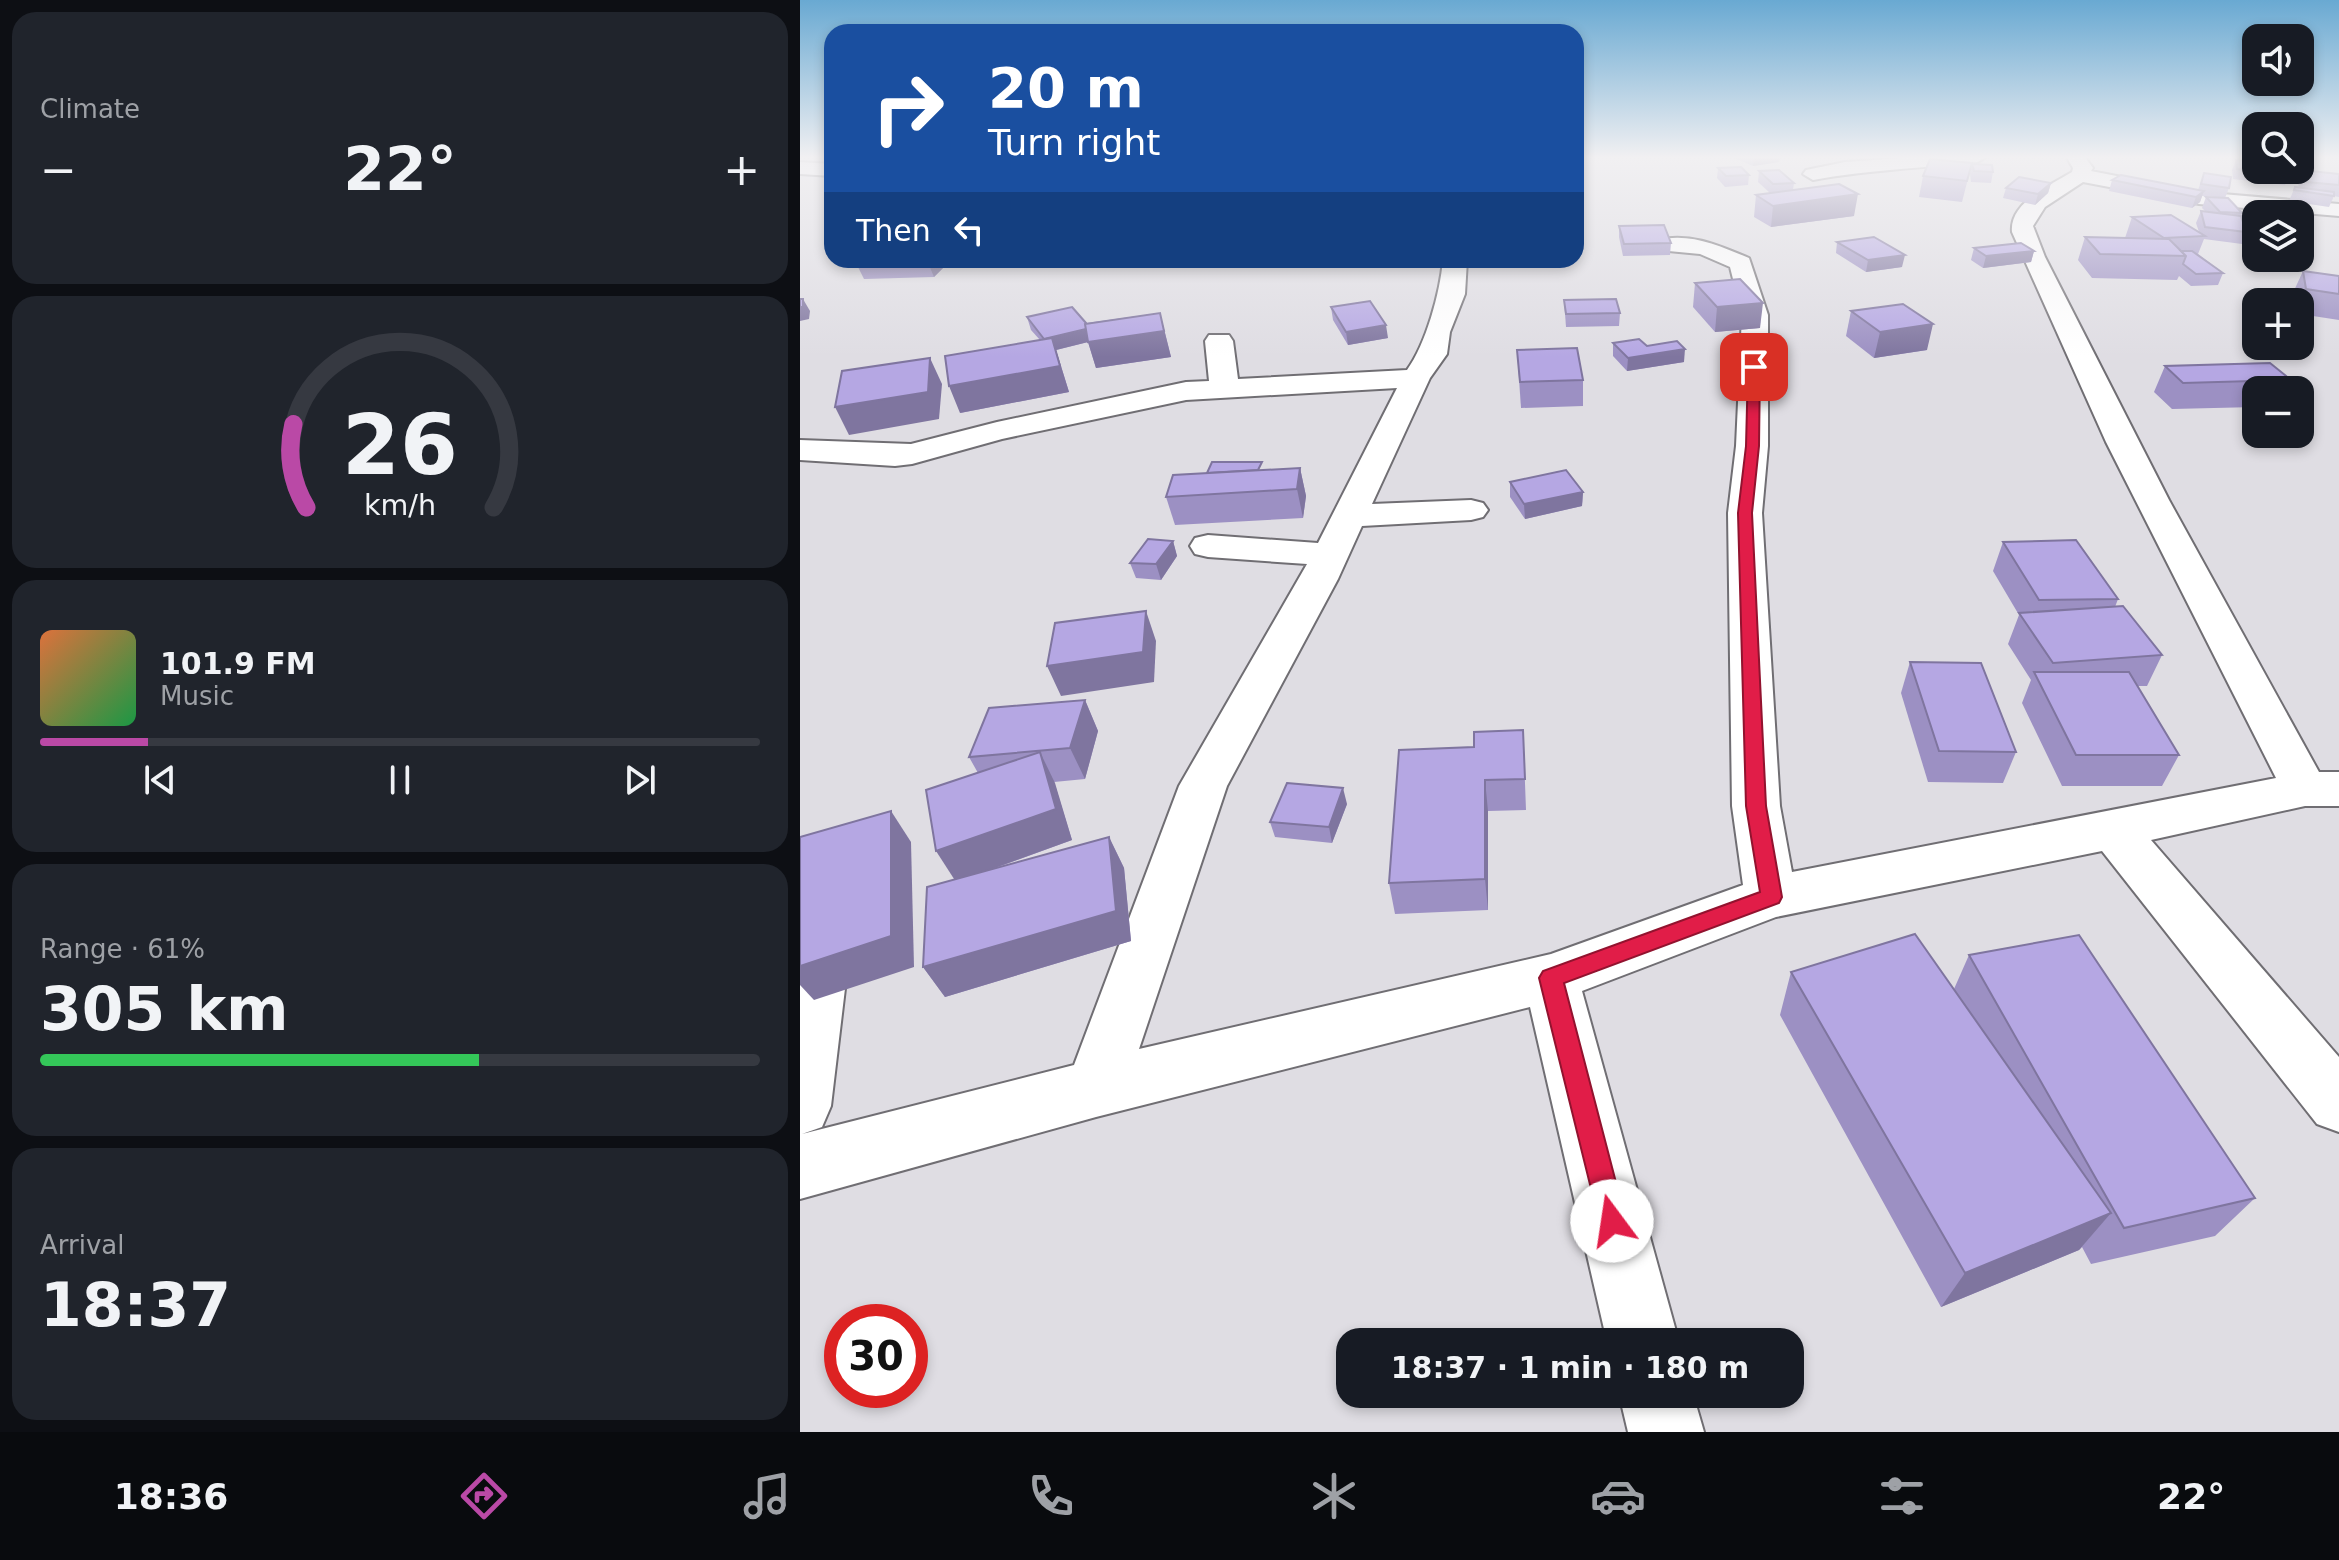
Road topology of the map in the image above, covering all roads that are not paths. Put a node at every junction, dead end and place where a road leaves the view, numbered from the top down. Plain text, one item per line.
1 (2023, 223) edge
2 (1666, 245) edge
3 (1454, 268) edge
4 (1219, 341) dead end
5 (1416, 378) junction
6 (1224, 387) junction
7 (800, 450) edge
8 (1471, 510) dead end
9 (1351, 516) junction
10 (1208, 546) dead end
11 (1330, 555) junction
12 (2322, 789) edge
13 (2113, 830) junction
14 (1771, 897) junction
15 (822, 955) edge
16 (1551, 978) junction
17 (1096, 1088) junction
18 (2339, 1103) edge
19 (800, 1106) edge
20 (800, 1167) edge
21 (1639, 1328) edge
22 (1660, 1408) edge
23 (1666, 1432) edge

1 - 12 street
2 - 14 street
3 - 5 street
4 - 6 street
5 - 6 street
5 - 9 street
6 - 7 street
8 - 9 street
9 - 11 street
10 - 11 street
11 - 17 street
12 - 13 street
13 - 14 street
13 - 18 street
14 - 16 street
15 - 19 street
16 - 17 street
16 - 21 street
17 - 20 street
22 - 23 street

